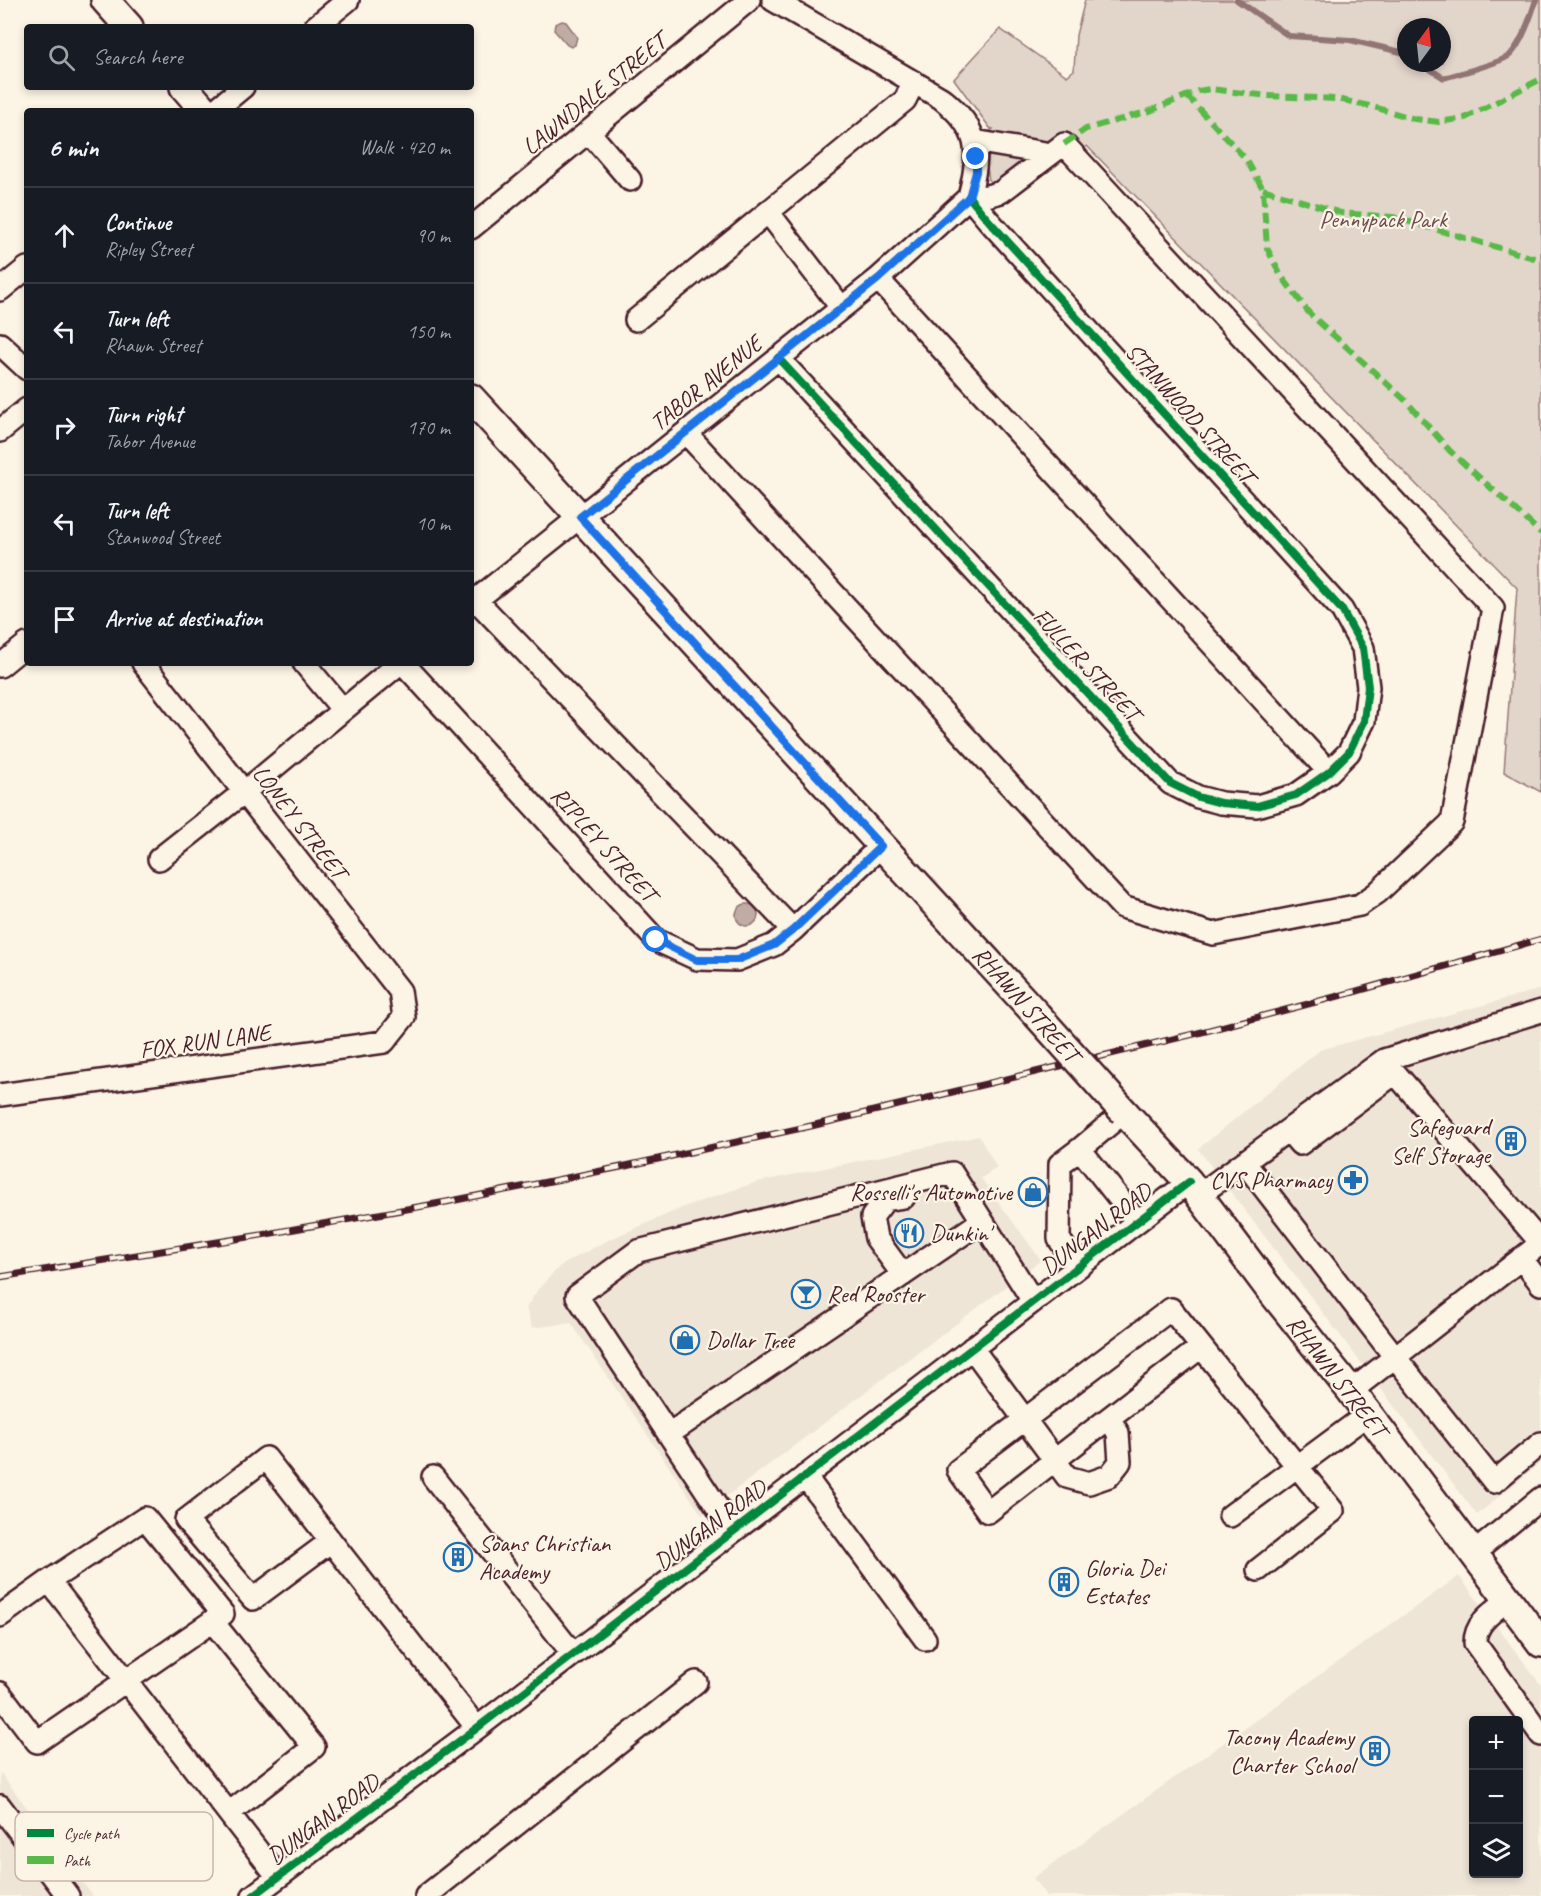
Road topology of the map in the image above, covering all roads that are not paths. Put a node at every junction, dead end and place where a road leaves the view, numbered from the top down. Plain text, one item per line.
1 (105, 0) edge
2 (348, 0) edge
3 (749, 0) edge
4 (773, 0) edge
5 (126, 24) edge
6 (319, 24) edge
7 (914, 82) junction
8 (187, 90) edge
9 (239, 90) edge
10 (202, 108) edge
11 (218, 108) edge
12 (589, 132) junction
13 (974, 141) junction
14 (1057, 149) junction
15 (630, 180) dead end
16 (969, 197) junction
17 (768, 212) junction
18 (474, 226) edge
19 (24, 270) edge
20 (878, 279) junction
21 (0, 290) edge
22 (841, 307) junction
23 (636, 320) dead end
24 (0, 344) edge
25 (778, 358) junction
26 (24, 366) edge
27 (474, 401) edge
28 (24, 411) edge
29 (0, 431) edge
30 (686, 433) junction
31 (580, 517) junction
32 (474, 602) edge
33 (24, 646) edge
34 (1365, 665) joint
35 (0, 666) edge
36 (145, 666) edge
37 (306, 666) edge
38 (398, 666) edge
39 (405, 666) edge
40 (343, 710) junction
41 (1329, 772) junction
42 (244, 792) junction
43 (881, 846) junction
44 (159, 859) dead end
45 (793, 930) junction
46 (1541, 1011) edge
47 (404, 1017) joint
48 (1389, 1066) junction
49 (0, 1095) edge
50 (1124, 1112) junction
51 (1080, 1149) junction
52 (1244, 1162) junction
53 (1194, 1188) junction
54 (1137, 1221) junction
55 (978, 1224) junction
56 (1541, 1243) edge
57 (1521, 1258) junction
58 (1078, 1267) junction
59 (903, 1275) junction
60 (1541, 1284) edge
61 (1033, 1302) junction
62 (1202, 1347) junction
63 (972, 1348) junction
64 (1395, 1357) junction
65 (1351, 1391) junction
66 (1368, 1414) junction
67 (1109, 1418) junction
68 (1024, 1419) junction
69 (1541, 1429) edge
70 (669, 1434) junction
71 (1541, 1443) edge
72 (1054, 1460) junction
73 (1297, 1466) junction
74 (806, 1476) junction
75 (433, 1477) dead end
76 (1490, 1477) junction
77 (1541, 1498) edge
78 (1230, 1516) dead end
79 (733, 1531) junction
80 (331, 1541) junction
81 (1474, 1553) junction
82 (1258, 1570) dead end
83 (49, 1581) junction
84 (1509, 1599) junction
85 (0, 1616) edge
86 (212, 1622) junction
87 (925, 1639) dead end
88 (1541, 1643) edge
89 (573, 1654) junction
90 (127, 1679) junction
91 (696, 1682) dead end
92 (0, 1693) edge
93 (477, 1728) junction
94 (1541, 1735) edge
95 (0, 1806) edge
96 (229, 1813) junction
97 (15, 1826) edge
98 (57, 1881) edge
99 (266, 1889) edge
100 (68, 1896) edge
101 (426, 1896) edge

1 - 5 main road
2 - 6 street
3 - 12 street, LAWNDALE STREET
4 - 7 street
7 - 13 street
7 - 17 street
8 - 10 main road
9 - 11 street
12 - 15 street
12 - 18 street, LAWNDALE STREET
13 - 14 street
13 - 16 street
14 - 16 street
14 - 30 street
16 - 20 street, TABOR AVENUE
16 - 34 street, STANWOOD STREET
17 - 22 street
17 - 23 street
19 - 21 street
20 - 22 street, TABOR AVENUE
20 - 41 street
22 - 25 street, TABOR AVENUE
24 - 26 street
25 - 30 street, TABOR AVENUE
25 - 41 street, FULLER STREET
27 - 31 main road, RHAWN STREET
28 - 29 street
30 - 31 street, TABOR AVENUE
31 - 32 street, TABOR AVENUE
31 - 43 main road, RHAWN STREET
32 - 45 street
33 - 35 street
34 - 41 street, FULLER STREET
36 - 42 street, LONEY STREET
37 - 40 street
38 - 40 street
39 - 45 street, RIPLEY STREET
40 - 42 street
42 - 44 street
42 - 47 street, LONEY STREET
43 - 45 street, RIPLEY STREET
43 - 50 main road, RHAWN STREET, bridge
46 - 48 street, DUNGAN ROAD
47 - 49 street, FOX RUN LANE
48 - 52 street, DUNGAN ROAD
48 - 56 street
50 - 51 street
50 - 53 main road, RHAWN STREET
51 - 54 street
51 - 58 street
52 - 53 street, DUNGAN ROAD
52 - 64 street
53 - 54 street, DUNGAN ROAD
53 - 65 main road, RHAWN STREET
54 - 58 street, DUNGAN ROAD
55 - 59 street
55 - 59 street
55 - 61 street
55 - 70 street
56 - 57 street
57 - 60 street
57 - 64 street
58 - 61 street, DUNGAN ROAD
59 - 70 street
61 - 63 street, DUNGAN ROAD
62 - 67 street
62 - 68 street
62 - 73 street
63 - 68 street
63 - 74 street, DUNGAN ROAD
64 - 65 street
64 - 76 street
65 - 66 main road, RHAWN STREET
66 - 73 street
66 - 81 main road, RHAWN STREET
67 - 72 street
67 - 72 street
68 - 72 street
68 - 72 street
69 - 76 street
70 - 79 street
71 - 76 street
73 - 78 street
73 - 82 street
74 - 79 street, DUNGAN ROAD
74 - 87 street
75 - 89 street
77 - 81 street
79 - 89 street, DUNGAN ROAD
80 - 80 street
80 - 93 street
81 - 84 main road, RHAWN STREET
83 - 85 street
83 - 86 street
83 - 90 street
84 - 88 main road, RHAWN STREET
84 - 94 street
86 - 90 street
86 - 96 street
89 - 93 street, DUNGAN ROAD
90 - 92 street
90 - 96 street
91 - 101 street
93 - 99 street, DUNGAN ROAD
95 - 97 street
96 - 99 street
98 - 100 street

